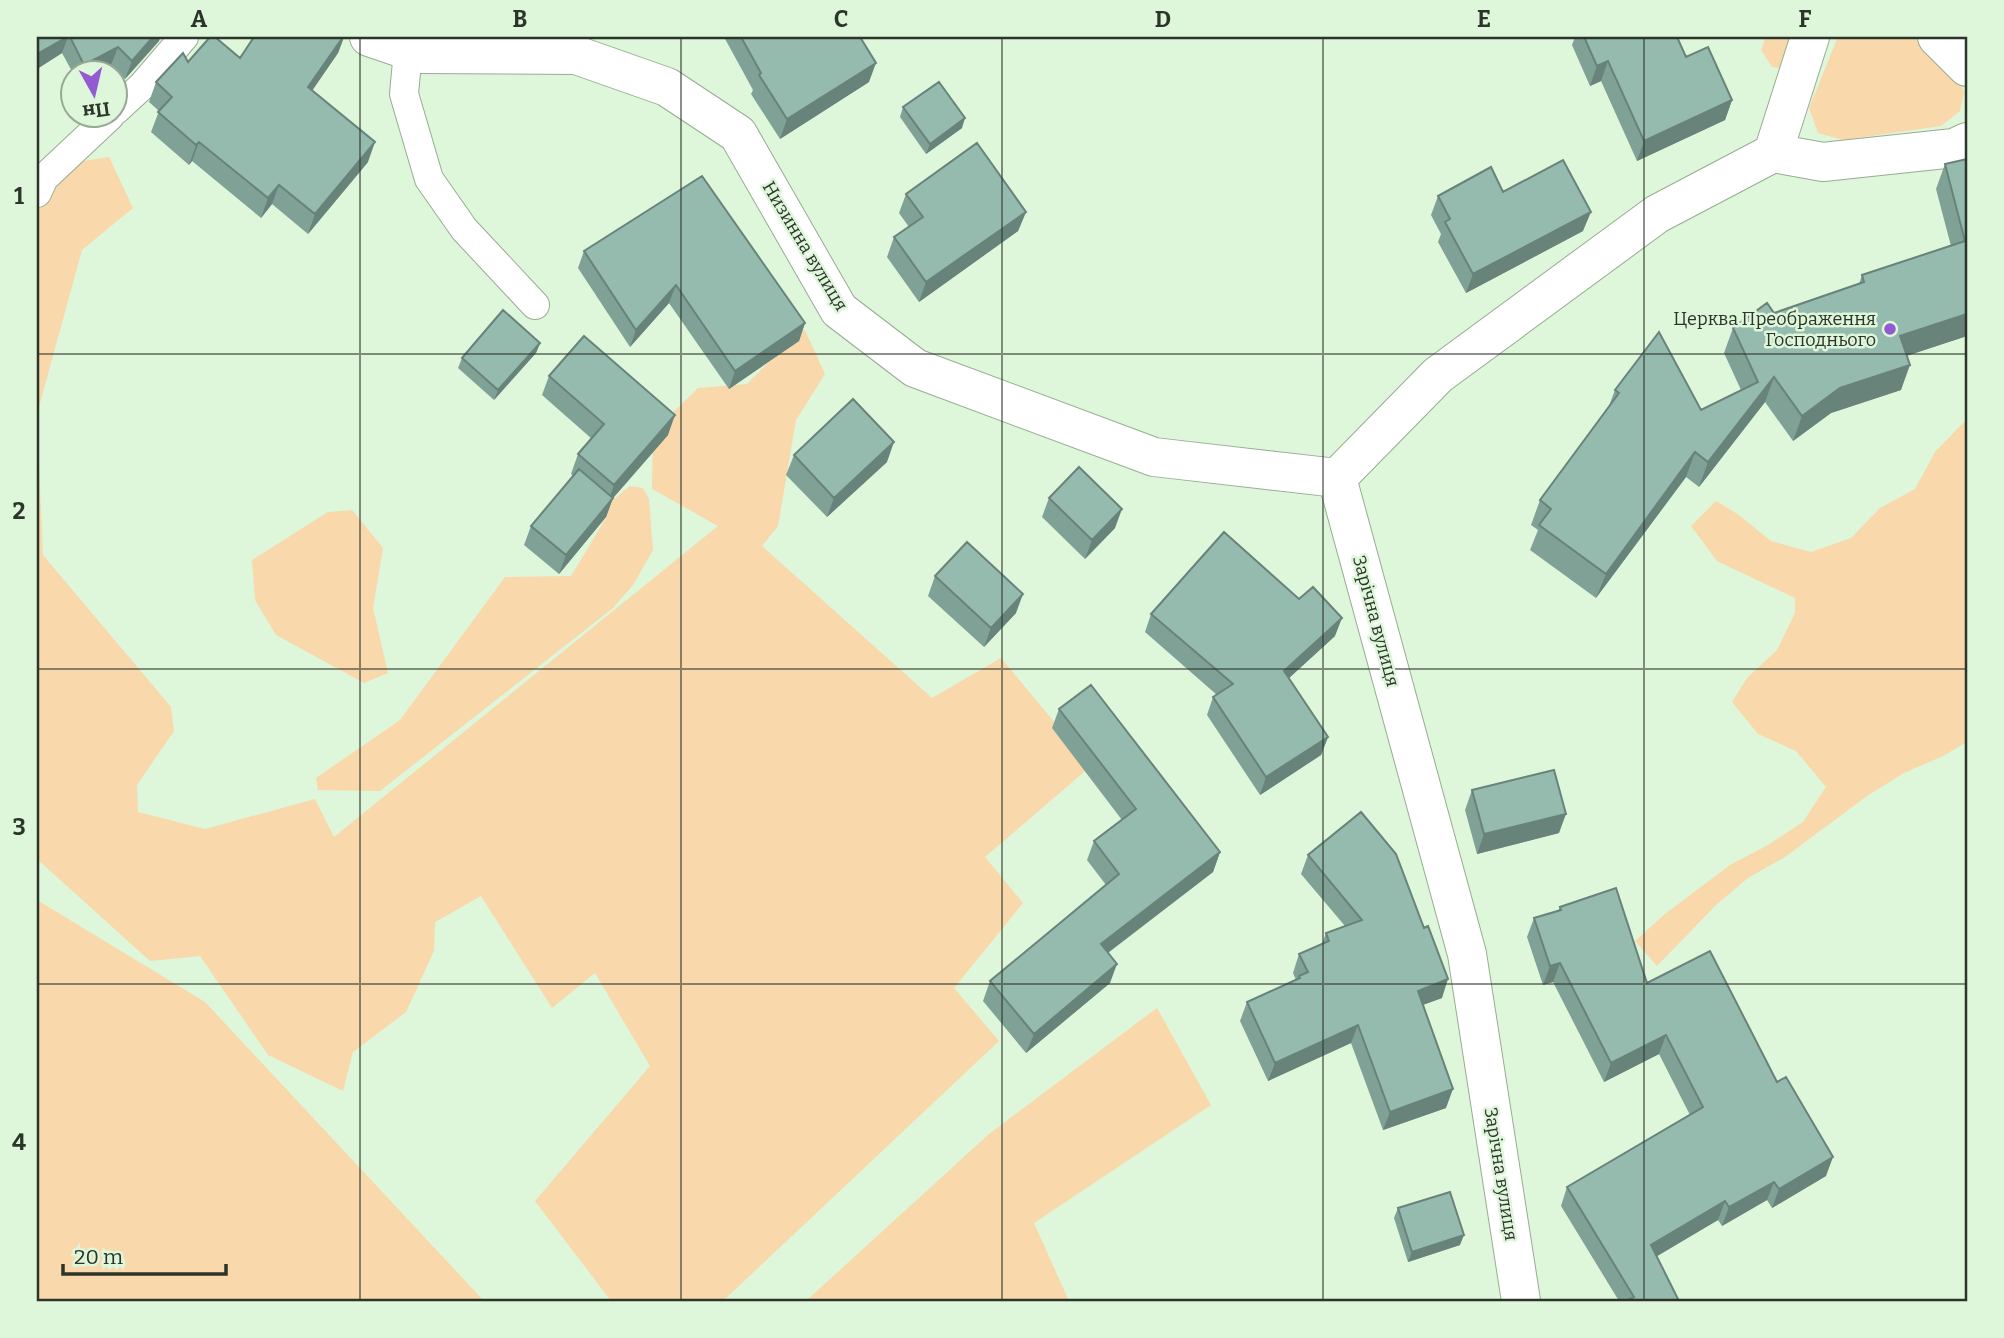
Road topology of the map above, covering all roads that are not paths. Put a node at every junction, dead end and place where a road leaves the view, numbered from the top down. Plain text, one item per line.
1 (184, 37) edge
2 (369, 37) edge
3 (1810, 37) edge
4 (1937, 37) edge
5 (408, 51) junction
6 (1967, 67) edge
7 (130, 97) edge
8 (95, 130) edge
9 (1967, 142) edge
10 (1773, 153) junction
11 (37, 193) edge
12 (535, 306) dead end
13 (1336, 478) junction
14 (1521, 1301) edge

1 - 7 lane
2 - 5 street, Низинна вулиця
3 - 10 street
4 - 6 street
5 - 12 lane
5 - 13 street, Низинна вулиця
8 - 11 lane
9 - 10 street
10 - 13 street
13 - 14 street, Зарічна вулиця

